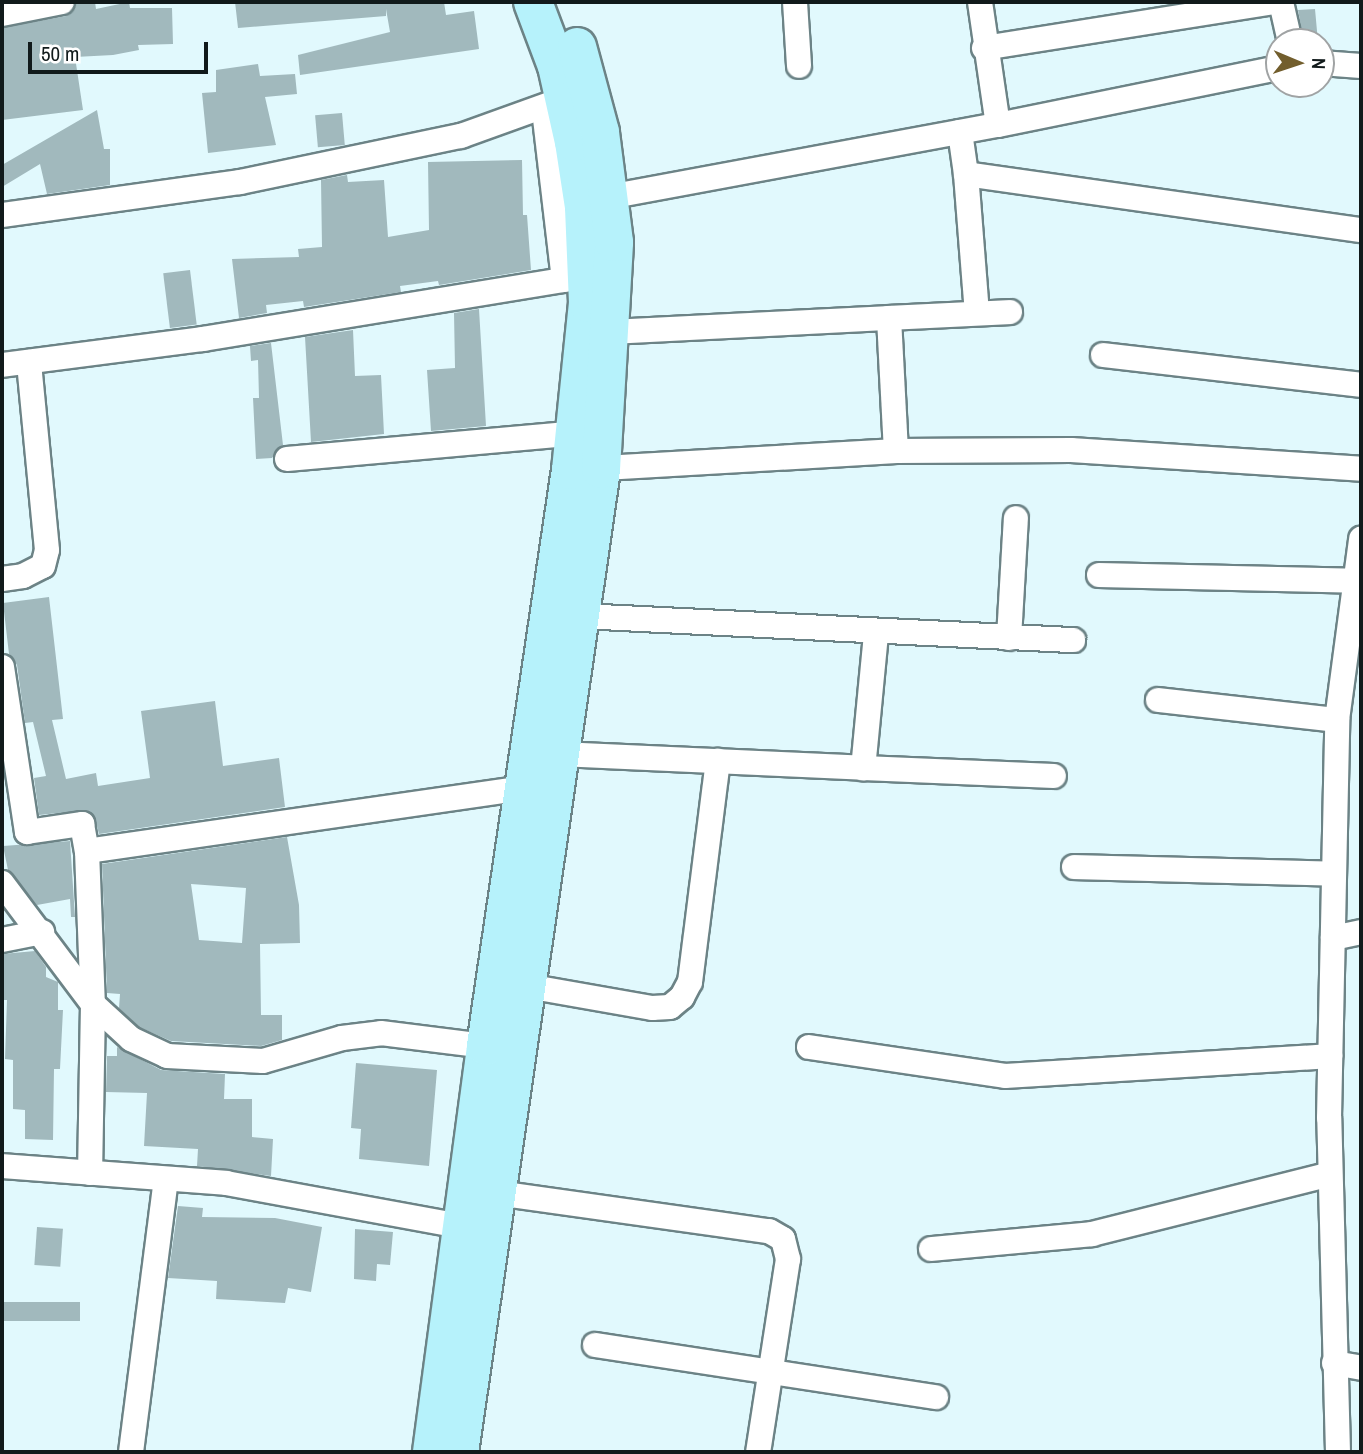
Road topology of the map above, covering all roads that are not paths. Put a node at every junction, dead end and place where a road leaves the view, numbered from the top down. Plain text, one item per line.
1 (62, 2) edge
2 (533, 2) edge
3 (562, 2) edge
4 (795, 2) edge
5 (979, 2) edge
6 (1276, 2) edge
7 (1281, 2) edge
8 (2, 14) edge
9 (1287, 28) edge
10 (984, 48) junction
11 (1335, 64) edge
12 (799, 66) dead end
13 (1361, 66) edge
14 (1265, 71) edge
15 (565, 97) junction
16 (998, 125) junction
17 (960, 132) junction
18 (966, 174) junction
19 (608, 197) junction
20 (2, 215) edge
21 (1361, 230) edge
22 (589, 277) junction
23 (1010, 312) dead end
24 (976, 313) junction
25 (889, 318) junction
26 (612, 332) junction
27 (1103, 355) dead end
28 (29, 362) junction
29 (2, 365) edge
30 (1361, 385) edge
31 (896, 451) junction
32 (583, 457) junction
33 (287, 459) dead end
34 (1361, 468) edge
35 (1016, 518) dead end
36 (1361, 539) edge
37 (1099, 575) dead end
38 (2, 579) edge
39 (1355, 581) junction
40 (580, 616) junction
41 (876, 634) junction
42 (1009, 638) junction
43 (1073, 640) dead end
44 (2, 667) edge
45 (2, 676) edge
46 (1158, 700) dead end
47 (1337, 720) junction
48 (718, 761) junction
49 (863, 768) junction
50 (547, 775) junction
51 (1054, 776) dead end
52 (88, 851) junction
53 (1074, 867) dead end
54 (1334, 874) junction
55 (2, 883) edge
56 (42, 932) junction
57 (1361, 932) edge
58 (1333, 938) junction
59 (2, 940) edge
60 (527, 986) junction
61 (93, 1004) junction
62 (486, 1046) junction
63 (809, 1047) dead end
64 (1330, 1056) junction
65 (2, 1166) edge
66 (90, 1173) junction
67 (1330, 1174) junction
68 (166, 1179) junction
69 (497, 1194) junction
70 (477, 1229) junction
71 (931, 1249) dead end
72 (596, 1345) dead end
73 (1334, 1363) junction
74 (1361, 1368) edge
75 (771, 1371) junction
76 (936, 1397) dead end
77 (131, 1452) edge
78 (432, 1452) edge
79 (459, 1452) edge
80 (758, 1452) edge
81 (1338, 1452) edge

1 - 8 street
2 - 15 main road
3 - 15 main road
4 - 12 street
5 - 10 street
6 - 10 street
7 - 9 street
10 - 16 street
11 - 13 street
14 - 16 street
15 - 19 main road
15 - 20 street
15 - 22 main road
16 - 17 street
17 - 18 street
17 - 19 street
18 - 21 street
18 - 24 street
19 - 22 main road
22 - 26 main road
22 - 28 street
22 - 32 main road
23 - 24 street
24 - 25 street
25 - 26 street
25 - 31 street
26 - 32 main road
27 - 30 street
28 - 29 street
28 - 38 street
31 - 32 street
31 - 34 street
32 - 33 street
32 - 40 main road
32 - 50 main road
35 - 42 street
36 - 39 street
37 - 39 street
39 - 47 street
40 - 41 street
40 - 50 main road
41 - 42 street
41 - 49 street
42 - 43 street
44 - 45 street
45 - 52 street
46 - 47 street
47 - 54 street
48 - 49 street
48 - 50 street
48 - 60 street
49 - 51 street
50 - 52 street
50 - 60 main road
50 - 62 main road
52 - 61 street
53 - 54 street
54 - 58 street
55 - 56 street
56 - 59 street
56 - 61 street
57 - 58 street
58 - 64 street
60 - 69 main road
61 - 62 street
61 - 66 street
62 - 70 main road
63 - 64 street
64 - 67 street
65 - 66 street
66 - 68 street
67 - 71 street
67 - 73 street
68 - 70 street
68 - 77 street
69 - 70 main road
69 - 75 street
70 - 78 main road
70 - 79 main road
72 - 75 street
73 - 74 street
73 - 81 street
75 - 76 street
75 - 80 street

